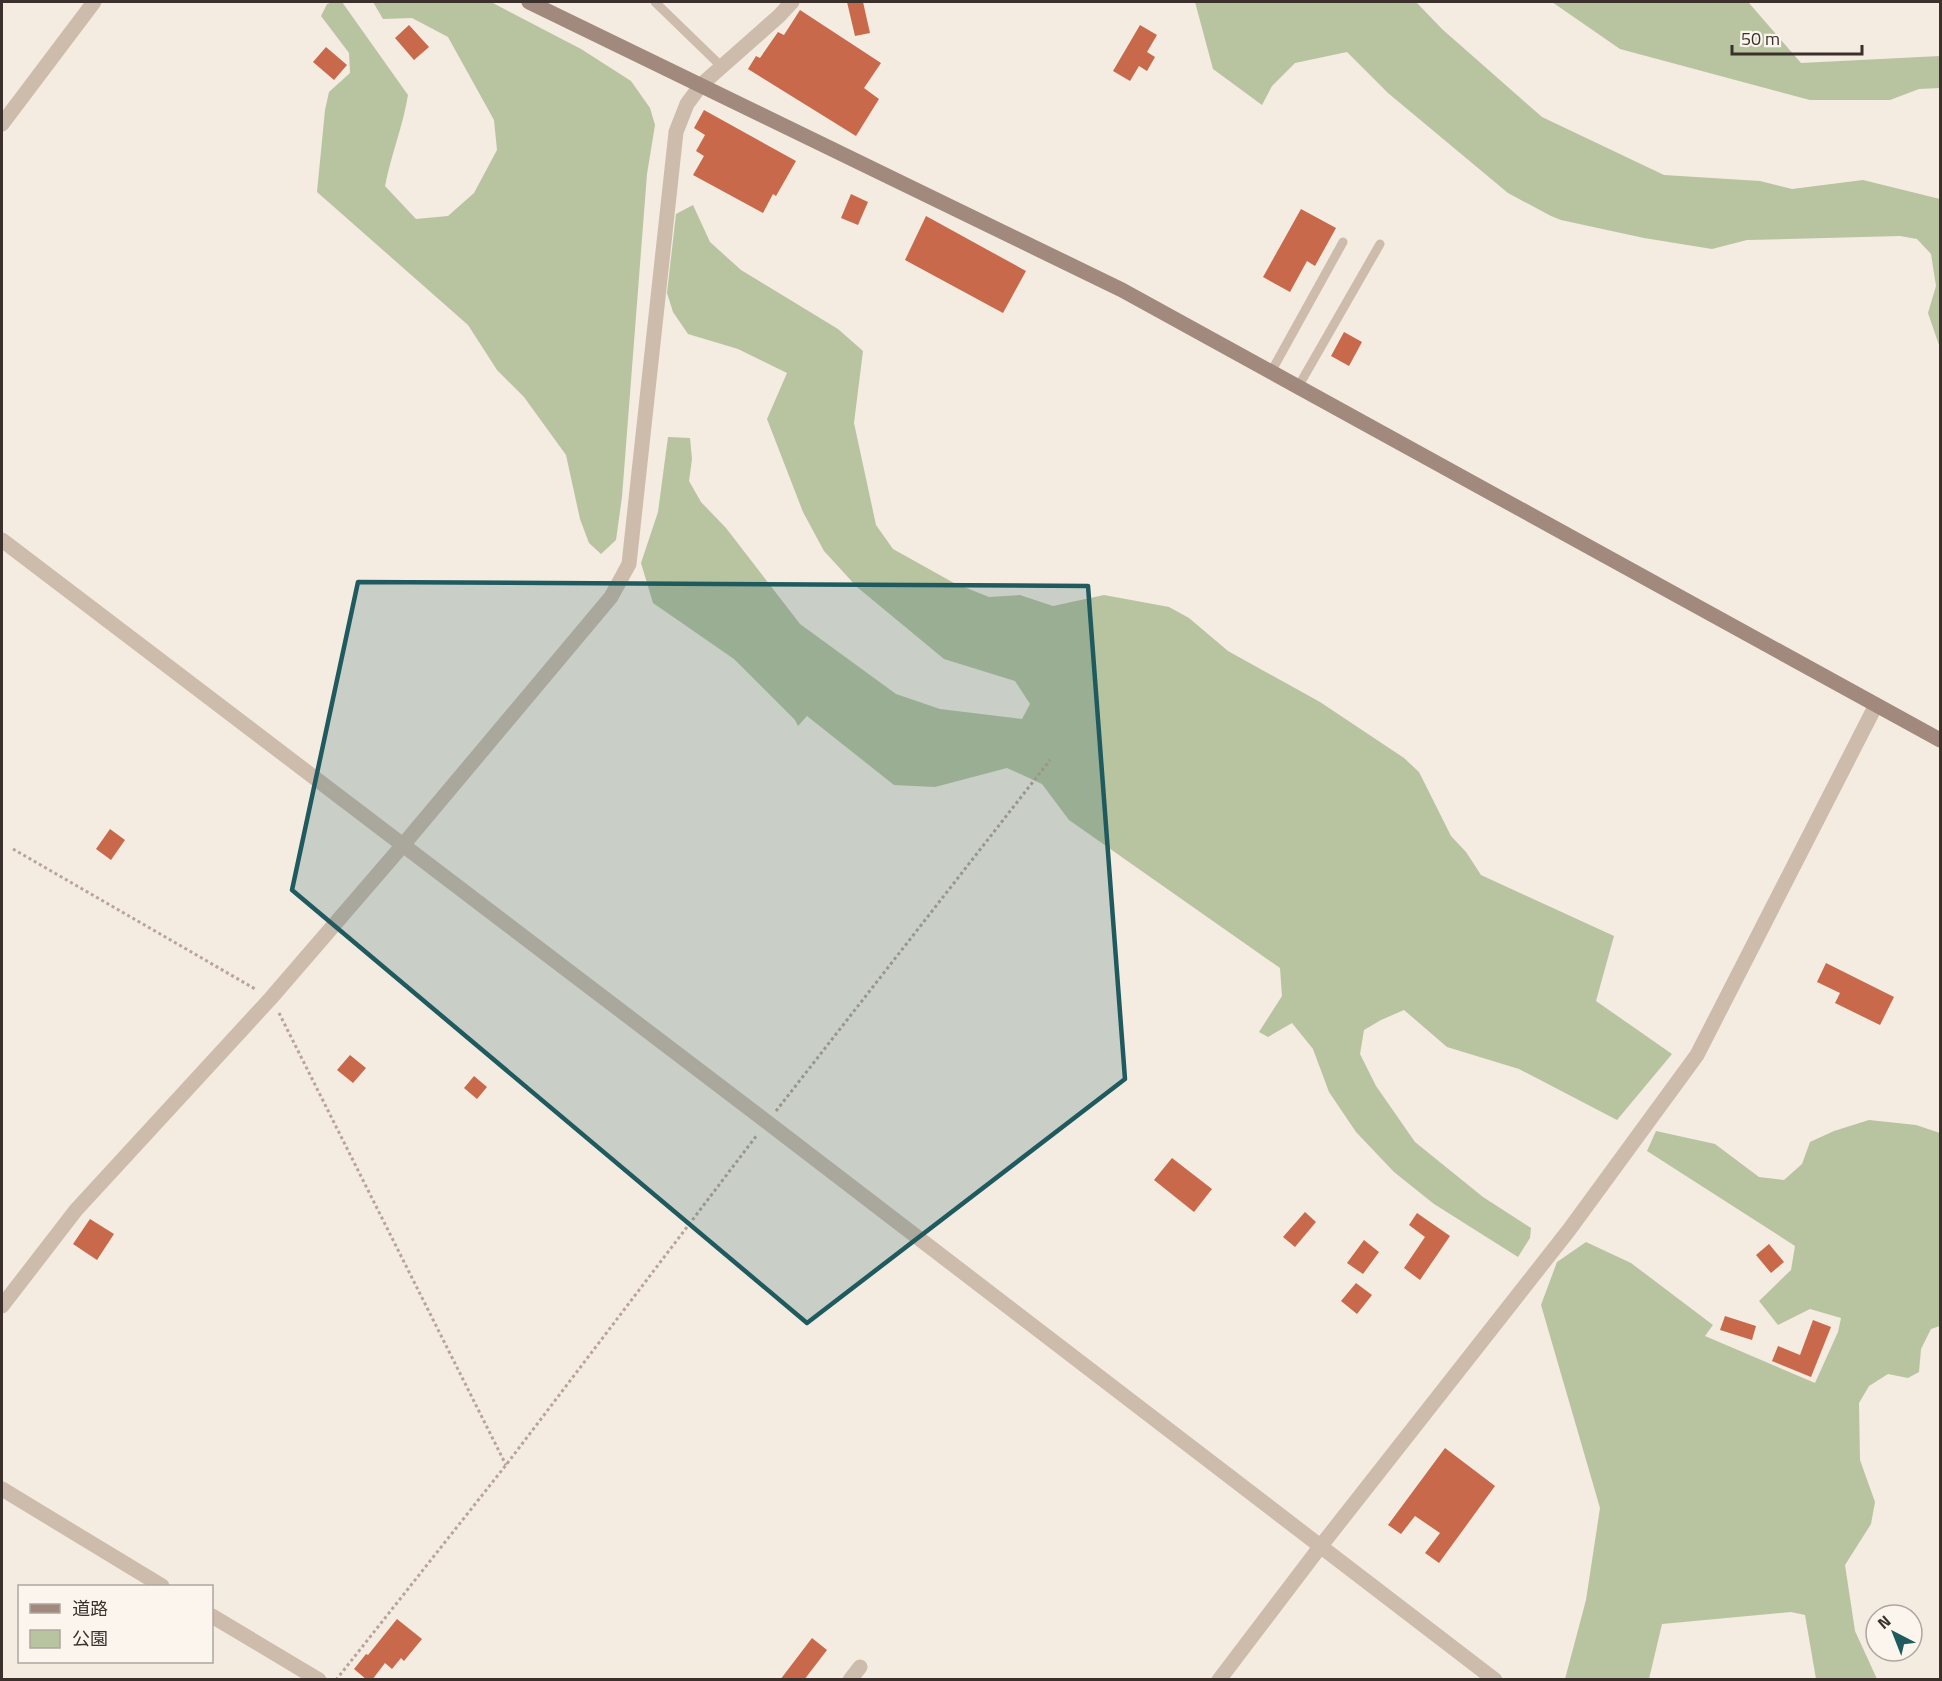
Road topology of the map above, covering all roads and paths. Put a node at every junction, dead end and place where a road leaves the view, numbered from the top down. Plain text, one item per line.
1 (94, 2) edge
2 (529, 2) edge
3 (656, 2) edge
4 (792, 2) edge
5 (721, 66) junction
6 (700, 85) junction
7 (2, 124) edge
8 (1343, 242) dead end
9 (1380, 244) dead end
10 (1271, 372) junction
11 (1298, 387) junction
12 (2, 540) edge
13 (1876, 705) junction
14 (1941, 740) edge
15 (1050, 760) dead end
16 (403, 845) junction
17 (13, 849) dead end
18 (272, 998) junction
19 (767, 1122) junction
20 (2, 1306) edge
21 (506, 1465) junction
22 (2, 1490) edge
23 (1320, 1547) junction
24 (159, 1585) edge
25 (213, 1617) edge
26 (860, 1667) dead end
27 (319, 1680) edge
28 (336, 1680) edge
29 (849, 1680) edge
30 (1219, 1680) edge
31 (1495, 1680) edge

1 - 7 street
2 - 6 street
3 - 5 lane
4 - 5 street
5 - 6 street
6 - 10 street
6 - 16 street
8 - 10 lane
9 - 11 lane
10 - 11 street
11 - 13 street
12 - 16 street
13 - 14 street
13 - 23 street
15 - 19 path
16 - 18 street
16 - 19 street
17 - 18 path
18 - 20 street
18 - 21 path
19 - 21 path
19 - 23 street
21 - 28 path
22 - 24 street
23 - 30 street
23 - 31 street
25 - 27 street
26 - 29 street

